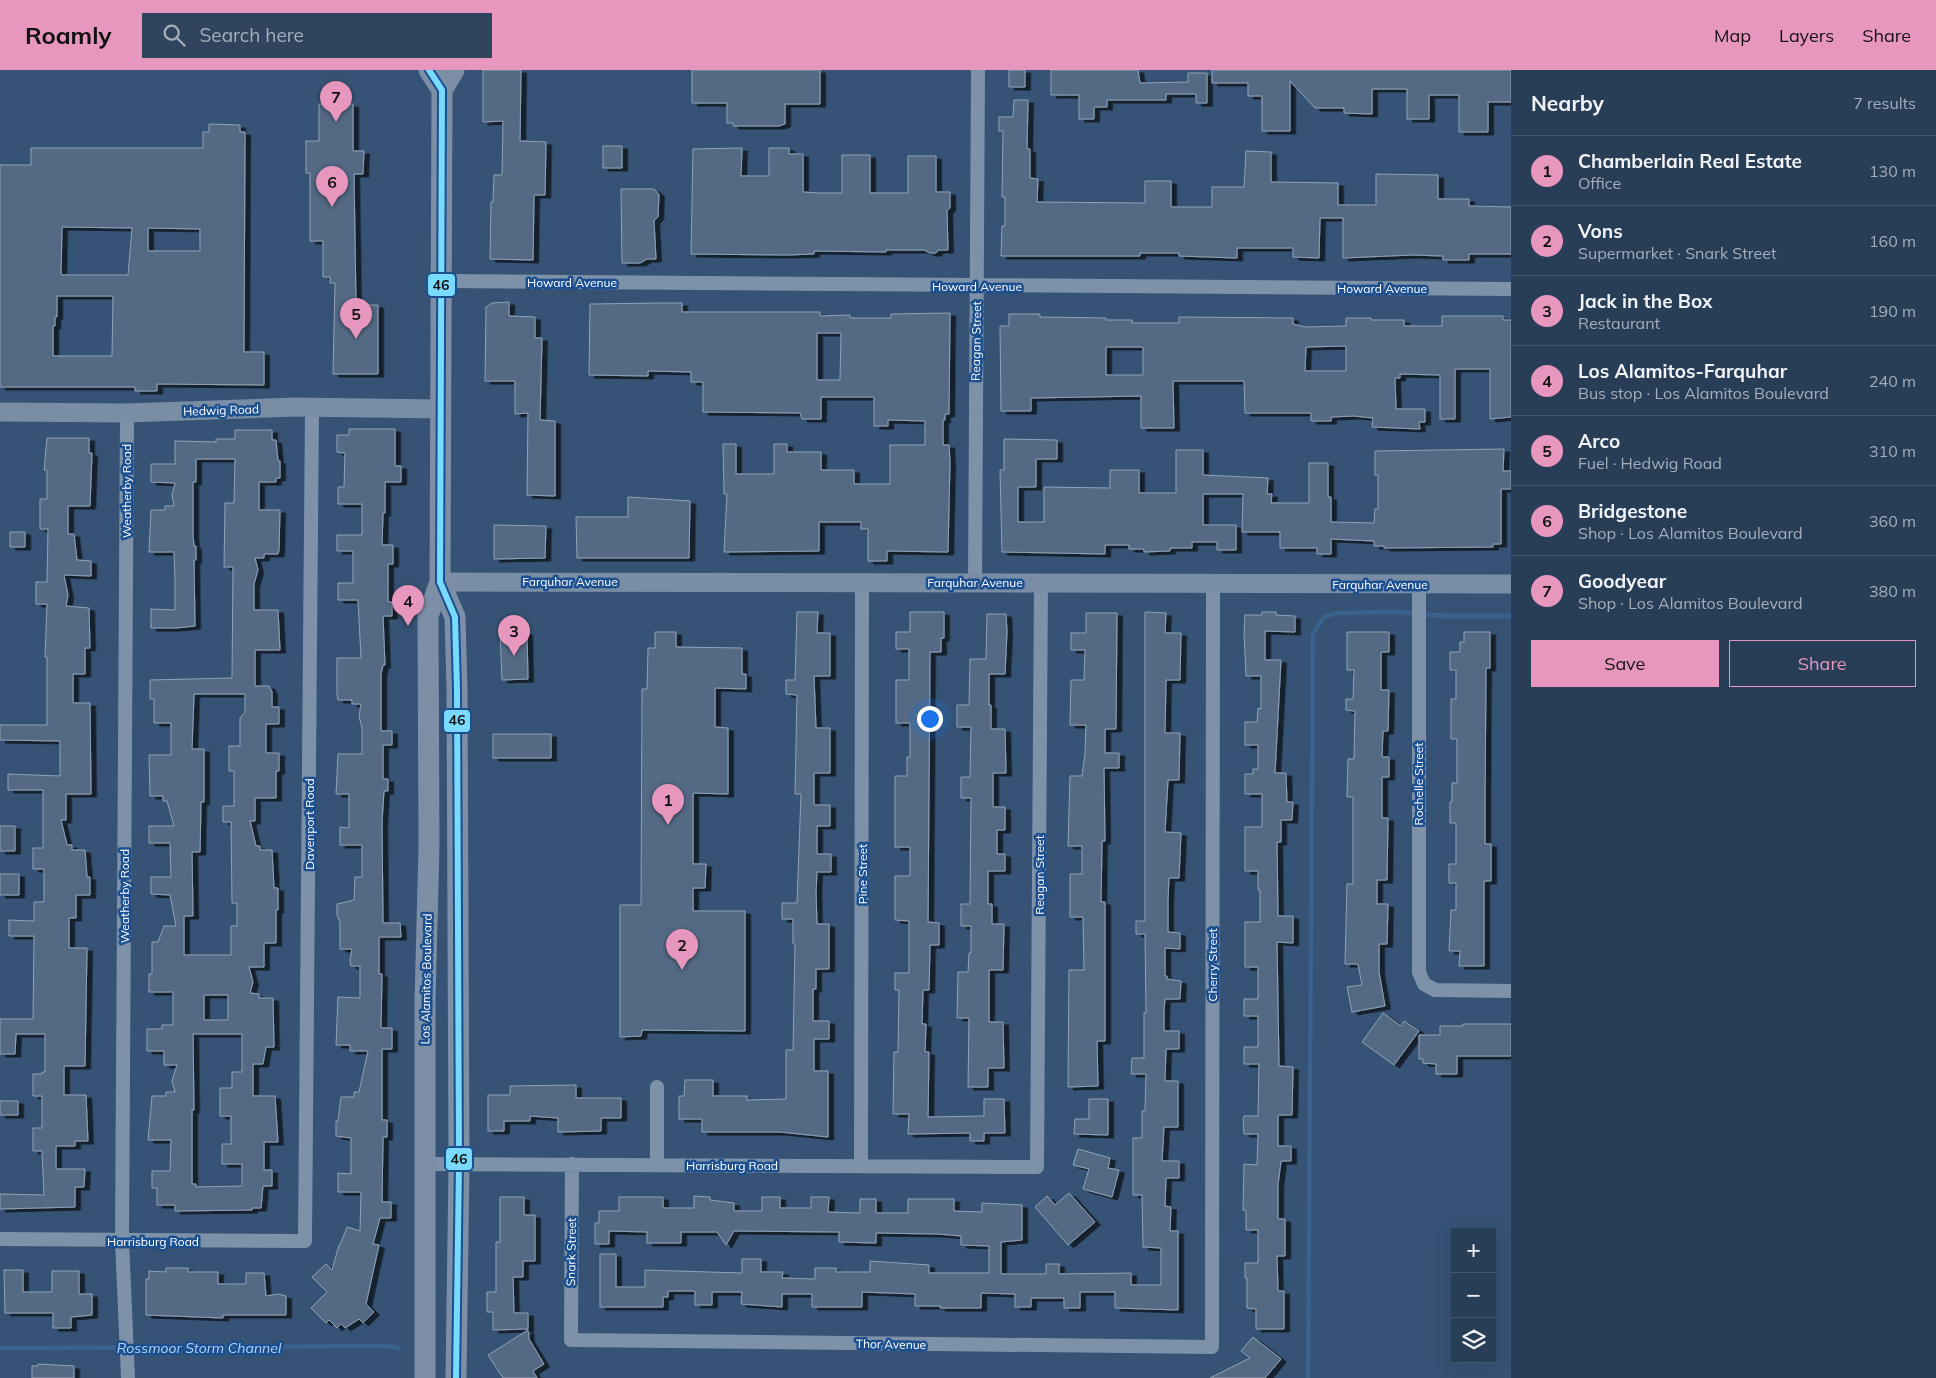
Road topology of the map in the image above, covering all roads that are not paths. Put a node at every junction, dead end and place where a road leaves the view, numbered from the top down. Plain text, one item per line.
1 (429, 70) edge
2 (454, 70) edge
3 (978, 70) edge
4 (442, 90) junction
5 (442, 281) junction
6 (976, 286) junction
7 (1511, 289) edge
8 (312, 408) junction
9 (442, 409) junction
10 (0, 412) edge
11 (126, 413) junction
12 (440, 582) junction
13 (975, 582) junction
14 (1041, 582) junction
15 (862, 583) junction
16 (1213, 583) junction
17 (1419, 584) junction
18 (1511, 584) edge
19 (1511, 991) edge
20 (657, 1087) dead end
21 (426, 1164) junction
22 (458, 1164) junction
23 (572, 1164) junction
24 (657, 1165) junction
25 (862, 1165) junction
26 (1037, 1167) joint
27 (0, 1238) edge
28 (122, 1241) junction
29 (305, 1241) joint
30 (570, 1340) joint
31 (1212, 1347) joint
32 (128, 1373) edge
33 (425, 1378) edge
34 (456, 1378) edge

1 - 4 main road
2 - 4 main road
3 - 6 street, Reagan Street
4 - 5 main road, Los Alamitos Boulevard
5 - 6 street, Howard Avenue
5 - 9 main road, Los Alamitos Boulevard
6 - 7 street, Howard Avenue
6 - 13 street, Reagan Street
8 - 9 street, Hedwig Road
8 - 11 street, Hedwig Road
8 - 29 street, Davenport Road
9 - 12 main road, Los Alamitos Boulevard
10 - 11 street, Hedwig Road
11 - 28 street, Weatherby Road
12 - 15 street, Farquhar Avenue
12 - 21 main road, Los Alamitos Boulevard
12 - 22 main road, Los Alamitos Boulevard
13 - 14 street, Farquhar Avenue
13 - 15 street, Farquhar Avenue
14 - 16 street, Farquhar Avenue
14 - 26 street, Reagan Street
15 - 25 street, Pine Street
16 - 17 street, Farquhar Avenue
16 - 31 street, Cherry Street
17 - 18 street, Farquhar Avenue
17 - 19 street, Rochelle Street
20 - 24 street
21 - 22 street, Harrisburg Road
21 - 33 main road, Los Alamitos Boulevard
22 - 23 street, Harrisburg Road
22 - 34 main road, Los Alamitos Boulevard
23 - 24 street, Harrisburg Road
23 - 30 street, Snark Street
24 - 25 street, Harrisburg Road
25 - 26 street, Harrisburg Road
27 - 28 street, Harrisburg Road
28 - 29 street, Harrisburg Road
28 - 32 street, Weatherby Road
30 - 31 street, Thor Avenue

